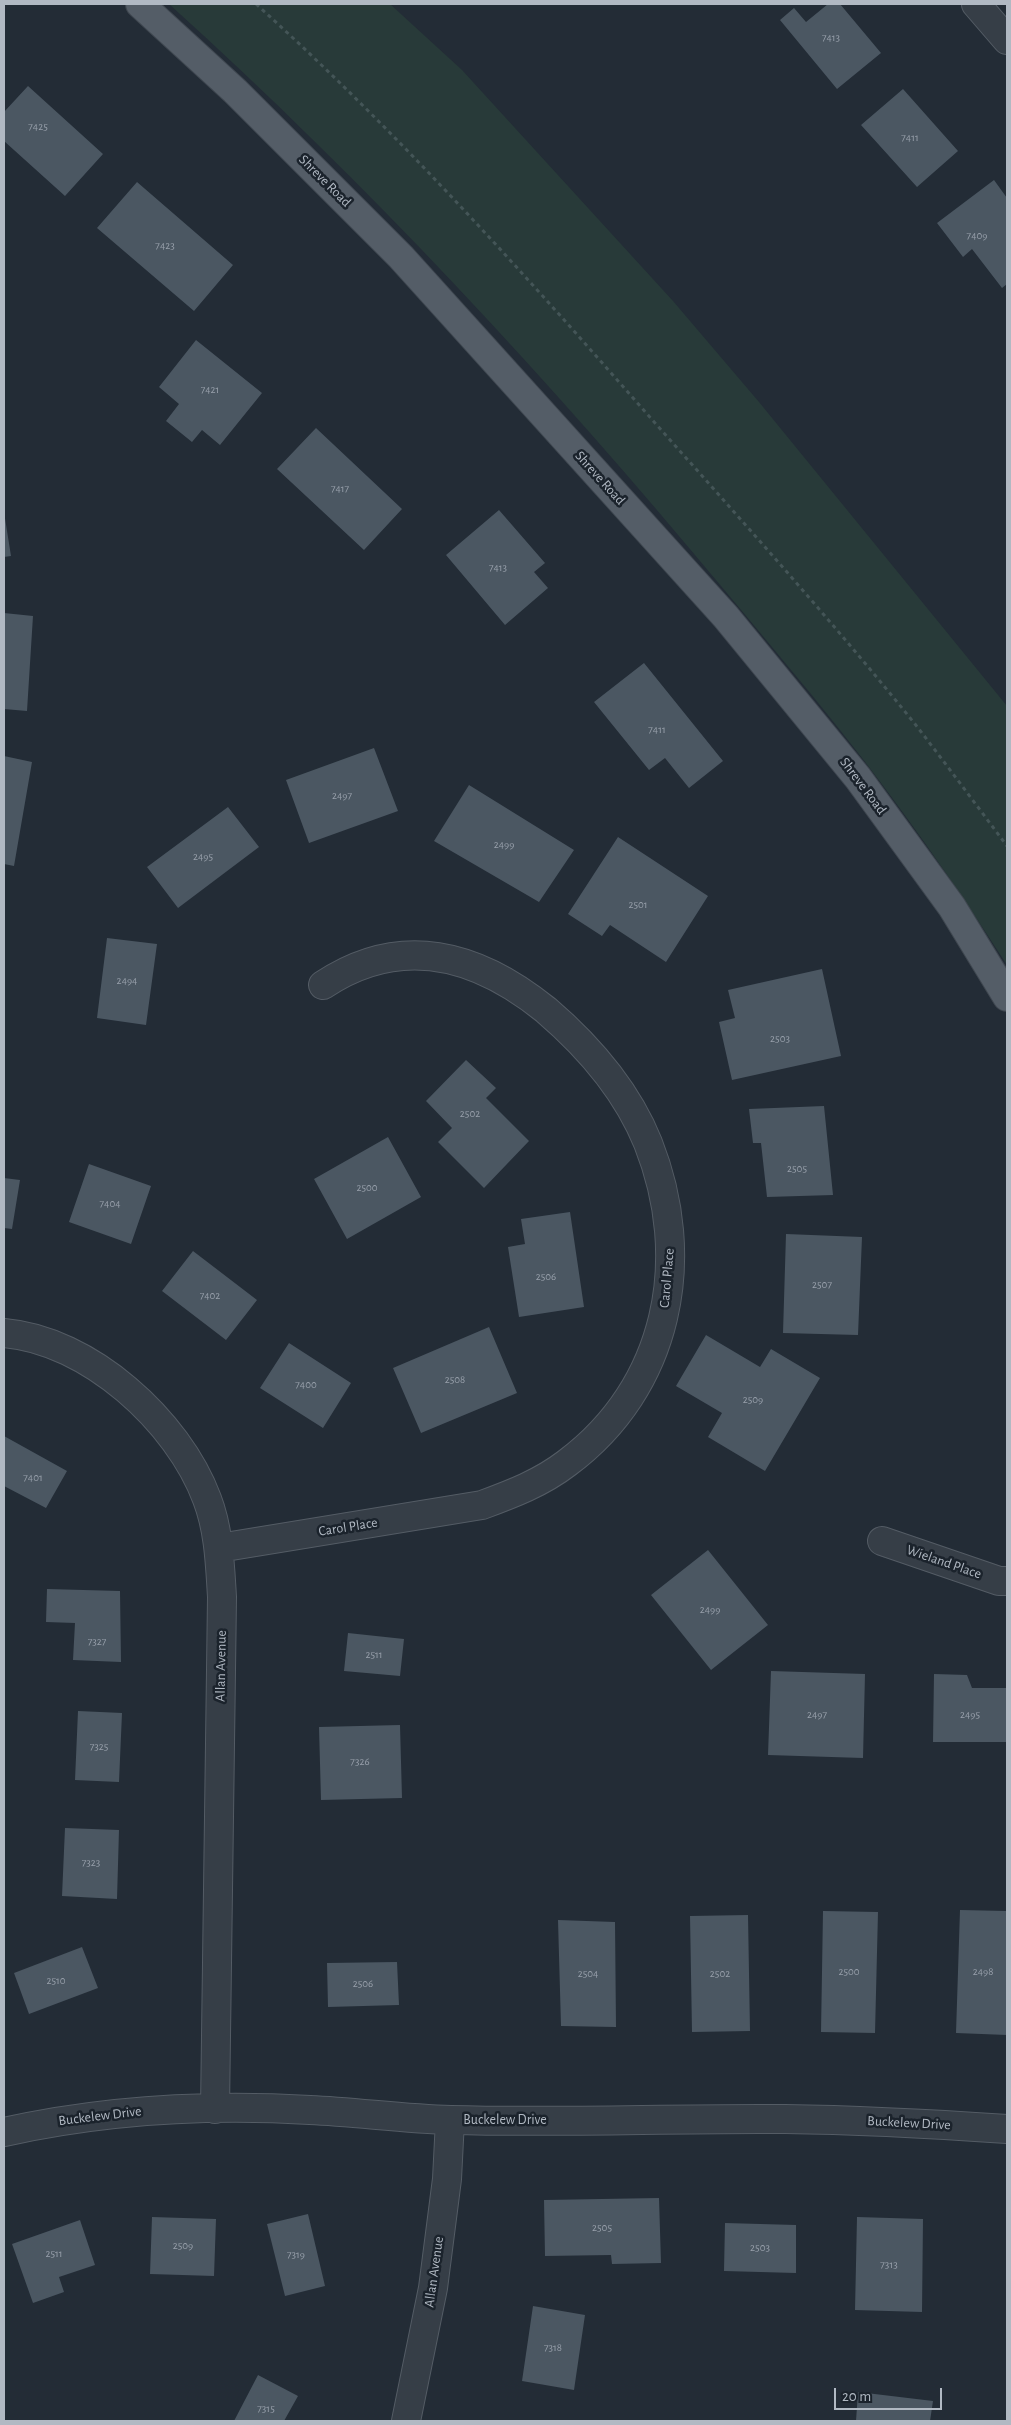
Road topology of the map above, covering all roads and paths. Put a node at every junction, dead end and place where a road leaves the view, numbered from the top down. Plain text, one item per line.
1 (140, 4) edge
2 (256, 4) edge
3 (976, 4) edge
4 (1007, 40) edge
5 (1007, 846) edge
6 (323, 985) dead end
7 (1007, 997) edge
8 (4, 1333) edge
9 (882, 1541) dead end
10 (218, 1548) junction
11 (1007, 1581) edge
12 (215, 2109) junction
13 (450, 2120) junction
14 (1007, 2129) edge
15 (4, 2132) edge
16 (406, 2421) edge

1 - 7 main road, Shreve Road
2 - 5 path
3 - 4 street
6 - 10 street, Carol Place
8 - 10 street, Allan Avenue
9 - 11 street, Wieland Place
10 - 12 street, Allan Avenue
12 - 13 street, Buckelew Drive
12 - 15 street, Buckelew Drive
13 - 14 street, Buckelew Drive
13 - 16 street, Allan Avenue

